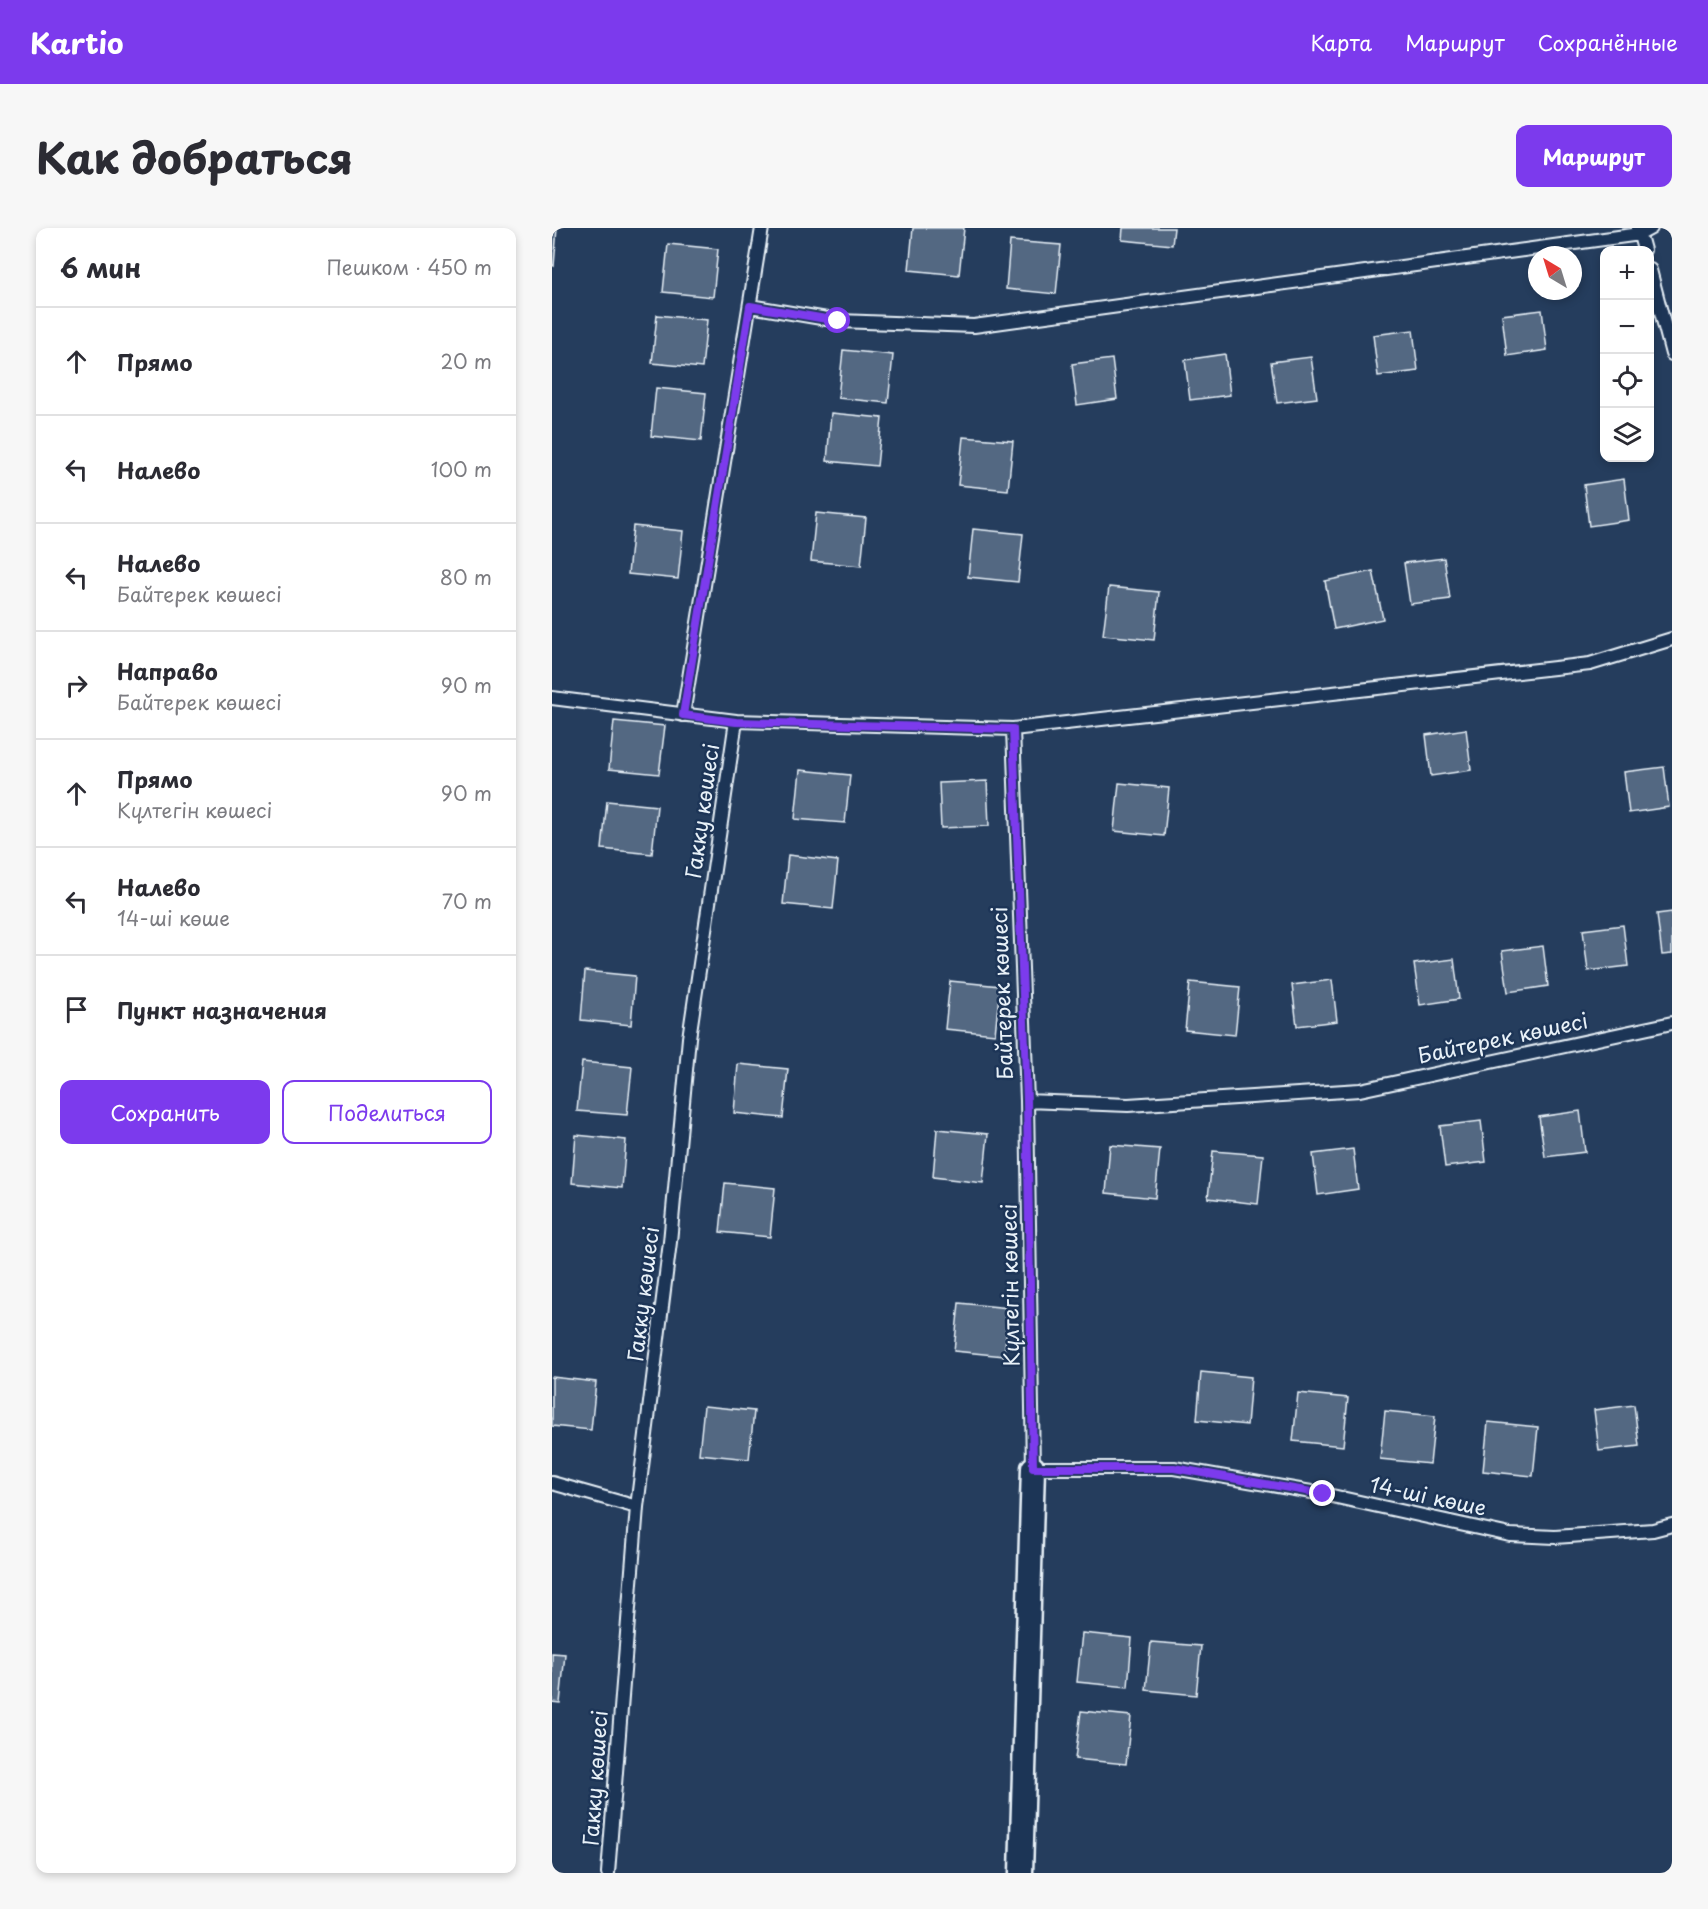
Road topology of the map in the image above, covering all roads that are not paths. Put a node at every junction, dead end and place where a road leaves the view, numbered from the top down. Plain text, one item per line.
1 (762, 228) edge
2 (1643, 230) edge
3 (1644, 246) edge
4 (1654, 285) edge
5 (750, 306) junction
6 (1672, 354) edge
7 (1672, 639) edge
8 (552, 698) edge
9 (683, 715) junction
10 (736, 722) junction
11 (1013, 729) junction
12 (1672, 1023) edge
13 (1027, 1101) junction
14 (1033, 1468) junction
15 (552, 1483) edge
16 (637, 1507) junction
17 (1672, 1525) edge
18 (608, 1873) edge
19 (1021, 1873) edge

1 - 5 lane
2 - 3 lane
2 - 5 lane
4 - 6 lane
5 - 9 lane
7 - 11 lane
8 - 9 lane
9 - 10 lane
10 - 11 lane
10 - 16 lane, Гакку көшесі
11 - 13 lane, Байтерек көшесі
12 - 13 lane, Байтерек көшесі
13 - 14 lane, Күлтегін көшесі
14 - 17 lane, 14-ші көше
14 - 19 street
15 - 16 lane
16 - 18 lane, Гакку көшесі

